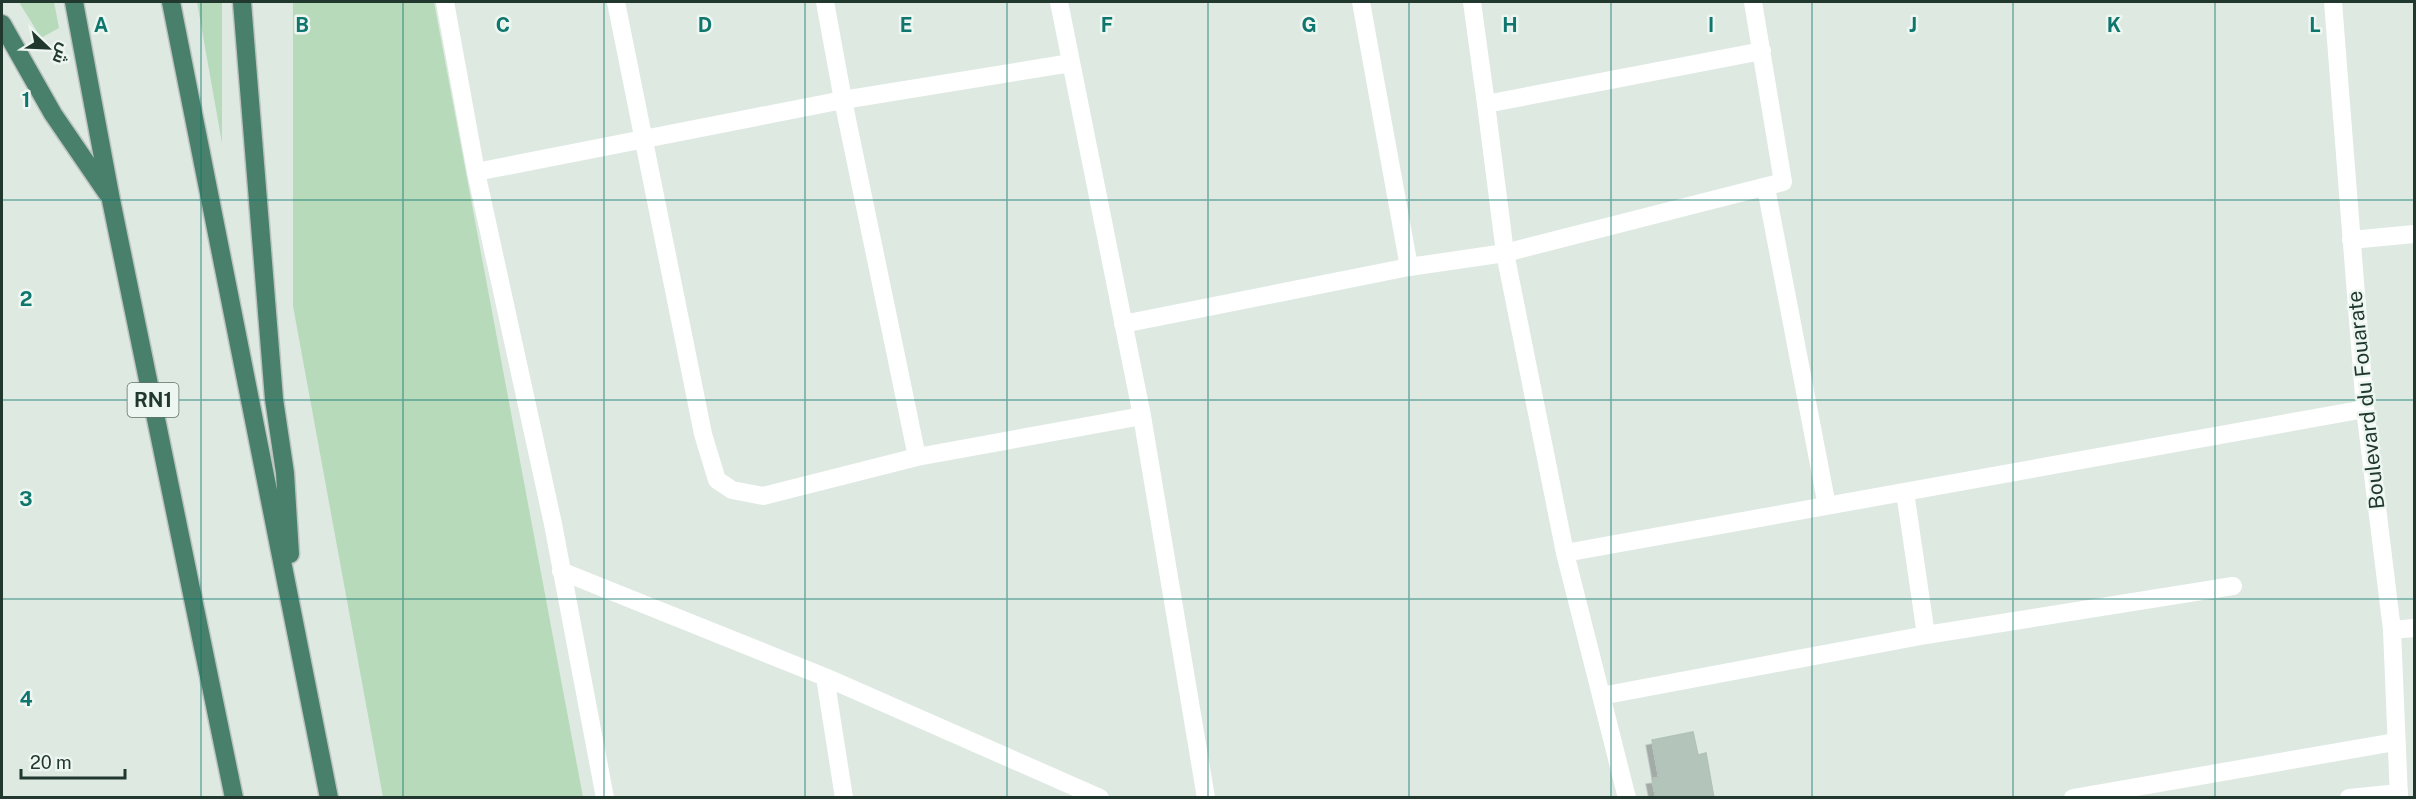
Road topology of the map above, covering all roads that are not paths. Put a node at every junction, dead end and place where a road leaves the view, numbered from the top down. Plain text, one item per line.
1 (74, 2) edge
2 (171, 2) edge
3 (242, 2) edge
4 (446, 2) edge
5 (616, 2) edge
6 (825, 2) edge
7 (1059, 2) edge
8 (1361, 2) edge
9 (1472, 2) edge
10 (1753, 2) edge
11 (2333, 2) edge
12 (2, 24) edge
13 (1762, 51) junction
14 (1071, 63) junction
15 (843, 100) junction
16 (1486, 104) junction
17 (645, 139) junction
18 (476, 172) junction
19 (1766, 188) junction
20 (111, 200) junction
21 (2415, 234) edge
22 (2351, 240) junction
23 (1505, 253) junction
24 (1409, 267) junction
25 (1123, 324) junction
26 (2365, 410) junction
27 (1142, 416) junction
28 (917, 457) junction
29 (1905, 492) junction
30 (1827, 506) junction
31 (1565, 553) junction
32 (561, 571) junction
33 (2233, 586) dead end
34 (291, 604) junction
35 (2415, 628) edge
36 (2392, 630) junction
37 (1926, 634) junction
38 (825, 677) junction
39 (1601, 696) junction
40 (2395, 742) junction
41 (2130, 793) edge
42 (2399, 795) edge
43 (234, 798) edge
44 (329, 798) edge
45 (605, 798) edge
46 (844, 798) edge
47 (1100, 798) edge
48 (1206, 798) edge
49 (1627, 798) edge
50 (2073, 798) edge
51 (2349, 798) edge

1 - 20 highway, RN1
2 - 34 highway
3 - 34 highway
4 - 18 street
5 - 17 street
6 - 15 street
7 - 14 street
8 - 24 street
9 - 16 street
10 - 13 street
11 - 22 street, Boulevard du Fouarate
12 - 20 highway
13 - 16 street
13 - 19 street
14 - 15 street
14 - 25 street
15 - 17 street
15 - 28 street
16 - 23 street
17 - 18 street
17 - 28 street
18 - 32 street
19 - 23 street
19 - 30 street
20 - 43 highway, RN1
21 - 22 street
22 - 26 street, Boulevard du Fouarate
23 - 24 street
23 - 31 street
24 - 25 street
25 - 27 street
26 - 29 street
26 - 36 street, Boulevard du Fouarate
27 - 28 street
27 - 48 street
29 - 30 street
29 - 37 street
30 - 31 street
31 - 39 street
32 - 38 street
32 - 45 street
33 - 37 street
34 - 44 highway
35 - 36 street
36 - 40 street, Boulevard du Fouarate
37 - 39 street
38 - 46 street
38 - 47 street
39 - 49 street
40 - 41 street
40 - 42 street, Boulevard du Fouarate
41 - 50 street
42 - 51 street

